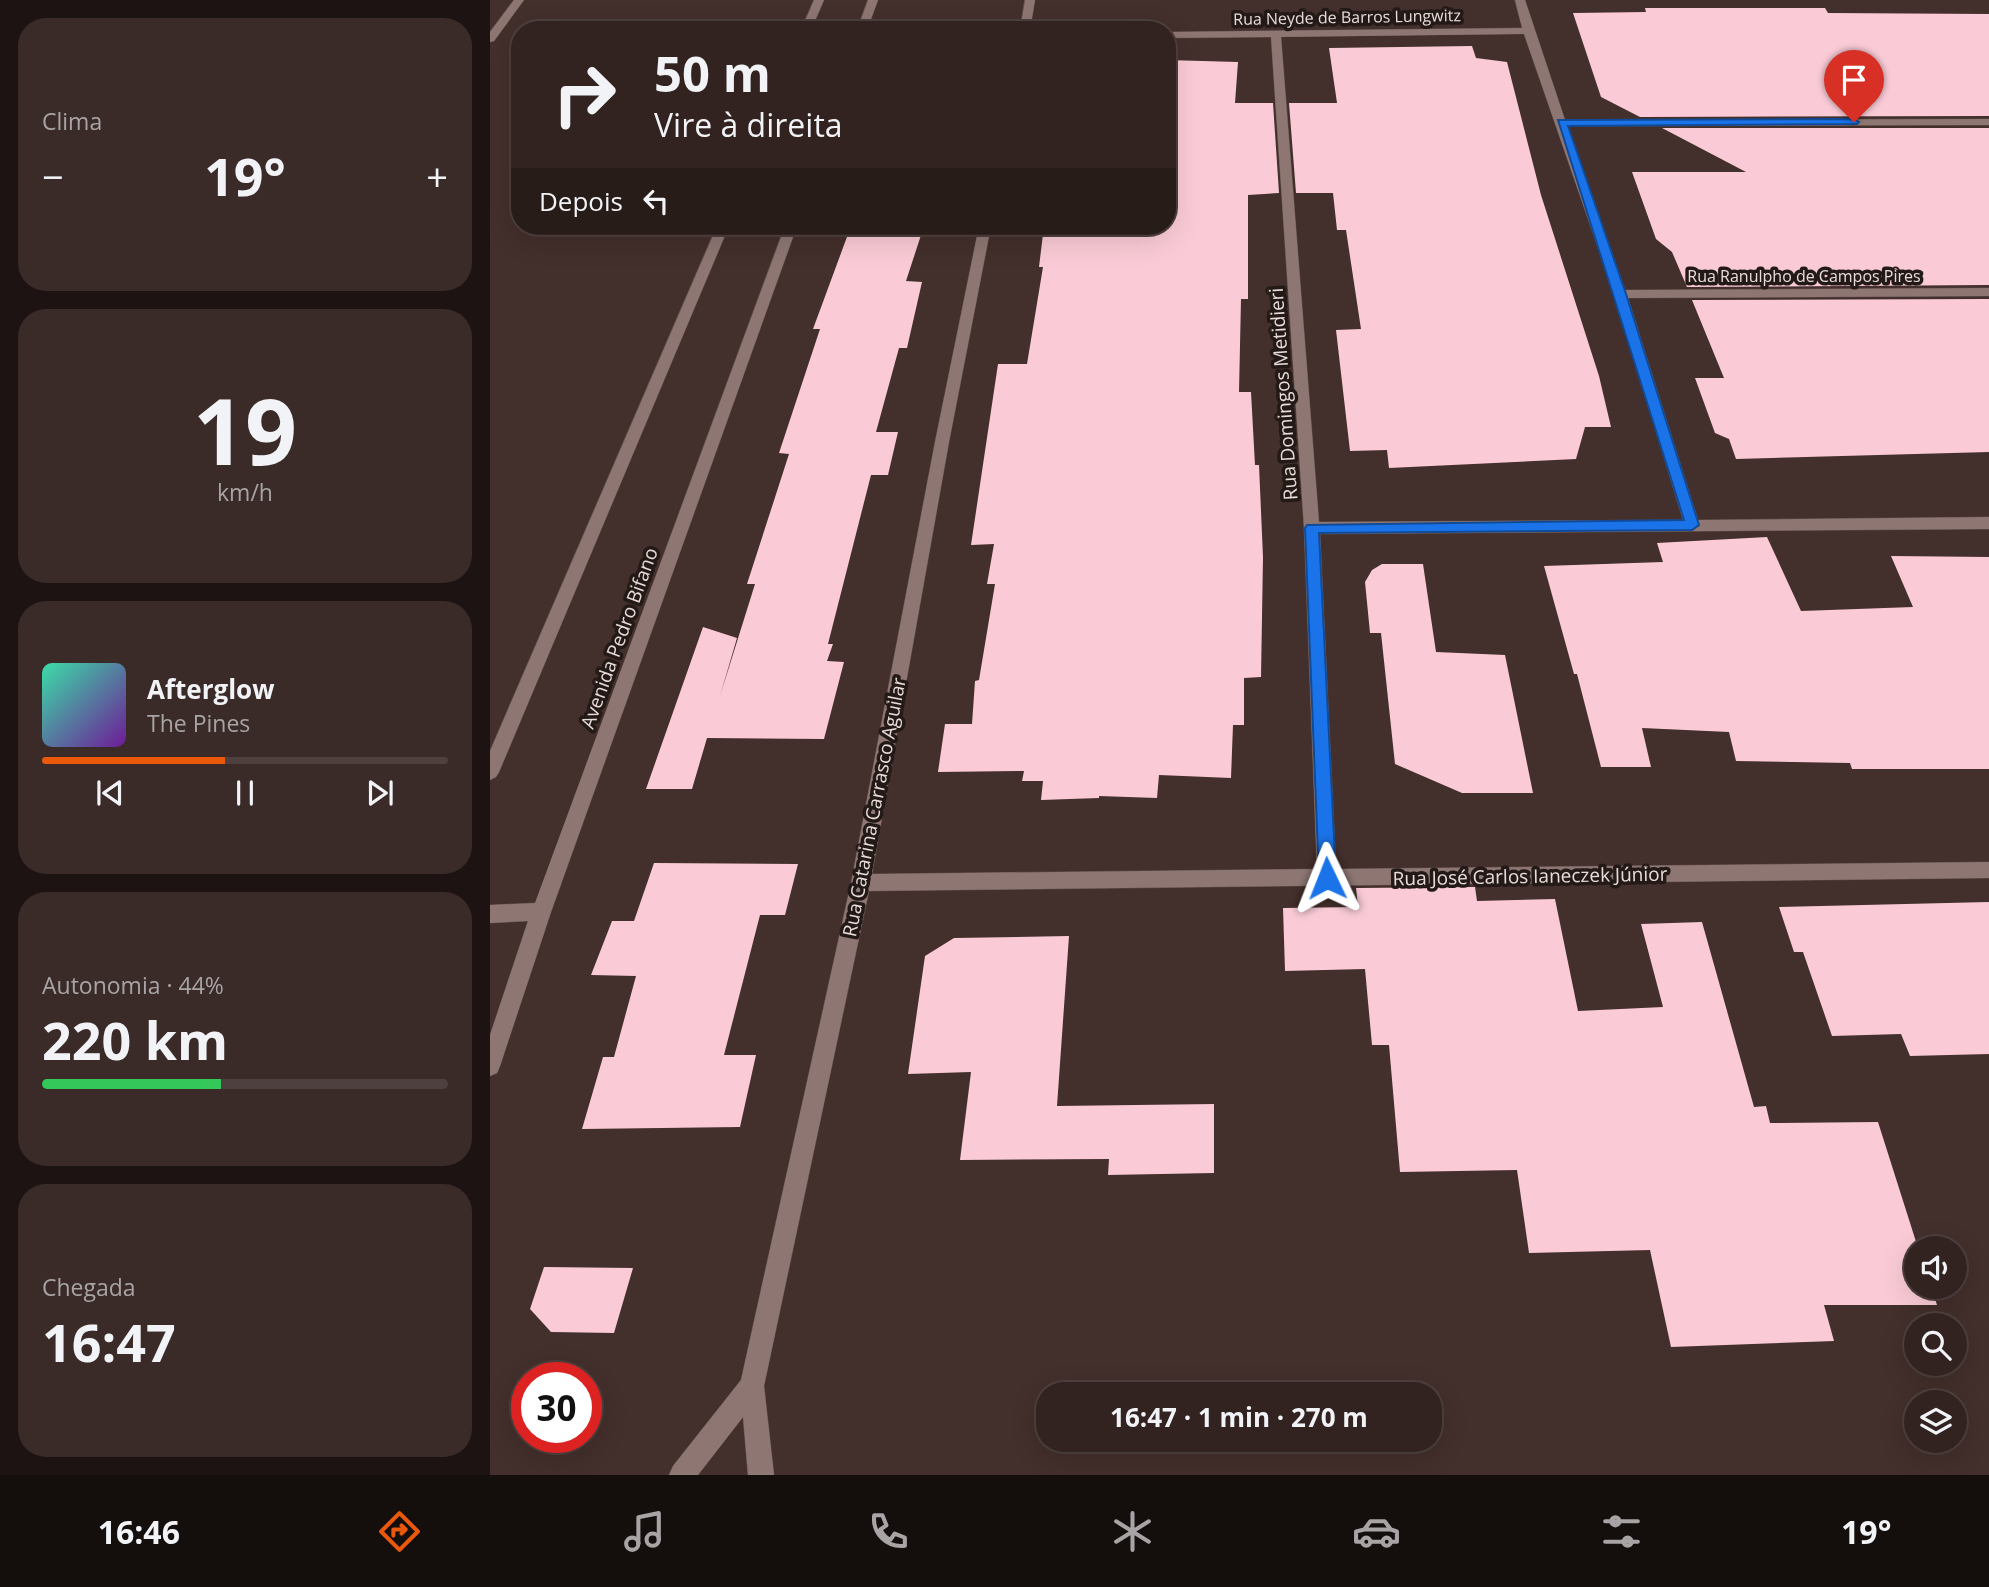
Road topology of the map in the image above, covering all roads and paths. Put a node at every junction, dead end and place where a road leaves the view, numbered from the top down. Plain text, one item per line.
1 (519, 0) edge
2 (819, 0) edge
3 (873, 0) edge
4 (1030, 0) edge
5 (1520, 0) edge
6 (810, 21) edge
7 (865, 21) edge
8 (1026, 21) edge
9 (1528, 31) junction
10 (1176, 34) edge
11 (1276, 34) junction
12 (490, 39) edge
13 (1562, 122) junction
14 (1989, 122) edge
15 (719, 235) edge
16 (788, 235) edge
17 (983, 235) edge
18 (1989, 292) edge
19 (1620, 294) junction
20 (1989, 523) edge
21 (1692, 525) junction
22 (1312, 528) junction
23 (490, 772) edge
24 (1989, 870) edge
25 (1327, 878) junction
26 (861, 883) junction
27 (541, 912) junction
28 (490, 914) edge
29 (490, 1066) edge
30 (752, 1386) junction
31 (682, 1475) edge
32 (761, 1475) edge

1 - 12 street
2 - 6 street
3 - 7 street
4 - 8 street
5 - 9 street
9 - 11 street, Rua Neyde de Barros Lungwitz
9 - 13 street
10 - 11 street, Rua Neyde de Barros Lungwitz
11 - 22 street, Rua Domingos Metidieri
13 - 14 street
13 - 19 street
15 - 23 street
16 - 27 street, Avenida Pedro Bifano
17 - 26 street, Rua Catarina Carrasco Aguilar
18 - 19 street, Rua Ranulpho de Campos Pires
19 - 21 street
20 - 21 street
21 - 22 street
22 - 25 street, Rua Domingos Metidieri
24 - 25 street, Rua José Carlos Ianeczek Júnior
25 - 26 street, Rua José Carlos Ianeczek Júnior
26 - 30 street, Rua Catarina Carrasco Aguilar
27 - 28 street
27 - 29 street, Avenida Pedro Bifano
30 - 31 street, Rua Catarina Carrasco Aguilar
30 - 32 street, Rua Catarina Carrasco Aguilar

